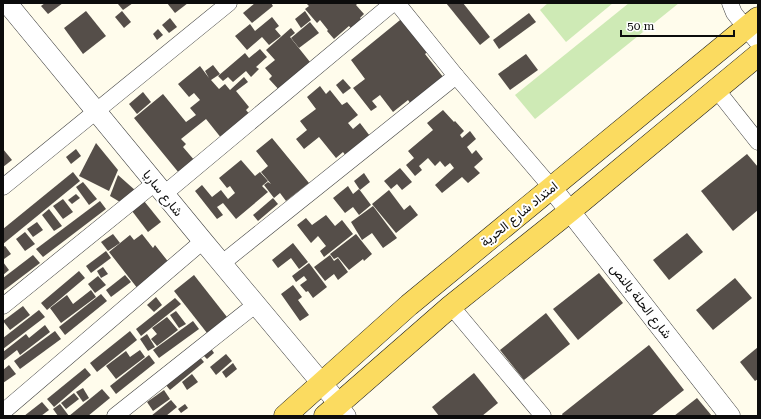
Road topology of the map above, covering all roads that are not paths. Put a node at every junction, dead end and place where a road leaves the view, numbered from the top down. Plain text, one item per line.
1 (7, 3) edge
2 (229, 3) edge
3 (393, 3) edge
4 (398, 3) edge
5 (730, 3) edge
6 (754, 29) edge
7 (758, 55) edge
8 (456, 76) junction
9 (716, 89) junction
10 (96, 112) junction
11 (758, 142) edge
12 (3, 187) edge
13 (551, 187) junction
14 (160, 189) junction
15 (570, 211) junction
16 (203, 241) junction
17 (221, 264) junction
18 (255, 305) junction
19 (3, 306) edge
20 (452, 306) junction
21 (322, 382) junction
22 (3, 412) edge
23 (337, 412) edge
24 (115, 416) edge
25 (285, 416) edge
26 (544, 416) edge
27 (730, 416) edge

1 - 10 street, شارع ساريا
2 - 10 street
3 - 14 street
4 - 8 street
5 - 6 street
6 - 13 main road, امتداد شارع الحرية
7 - 9 main road
8 - 13 street
8 - 17 street
9 - 11 street
9 - 15 main road
10 - 12 street
10 - 14 street, شارع ساريا
13 - 15 street, شارع الحلة بالنص
13 - 21 main road, امتداد شارع الحرية
14 - 16 street, شارع ساريا
14 - 19 street
15 - 20 main road
15 - 27 street, شارع الحلة بالنص
16 - 17 street, شارع ساريا
16 - 22 street
17 - 18 street, شارع ساريا
18 - 21 street, شارع ساريا
18 - 24 street
20 - 23 main road
20 - 26 street
21 - 23 street, شارع ساريا
21 - 25 main road, امتداد شارع الحرية

